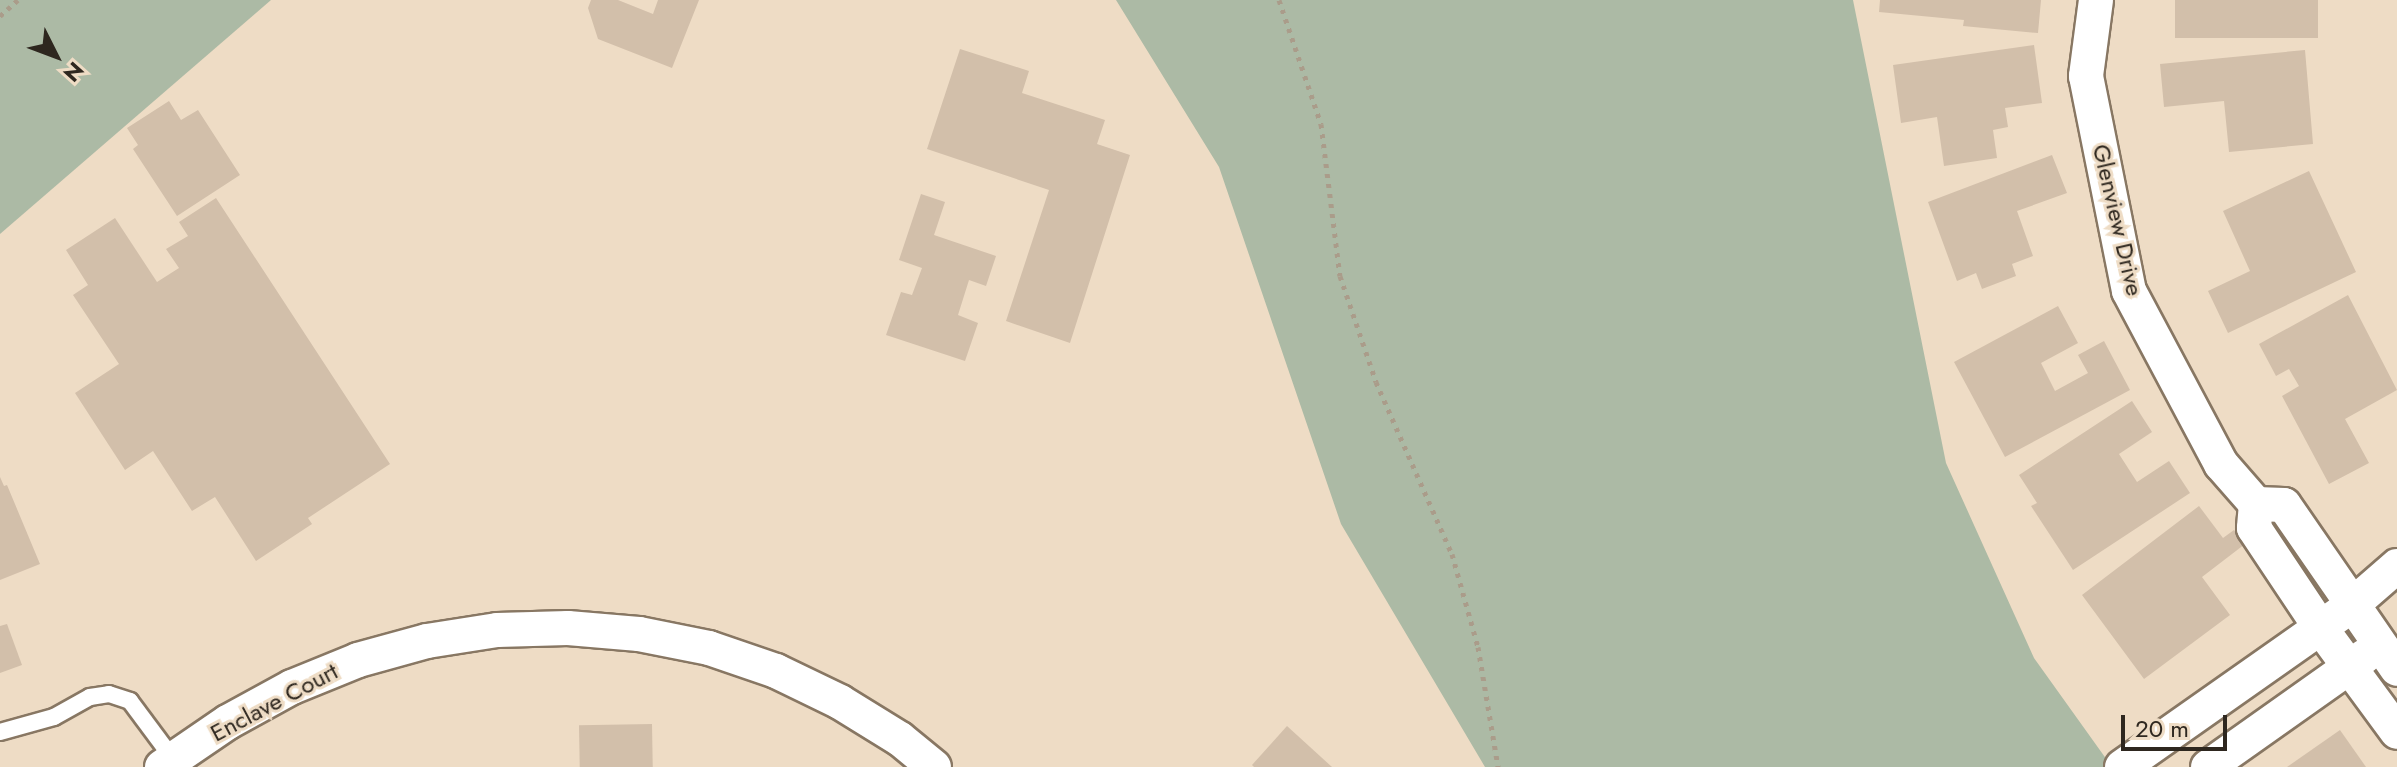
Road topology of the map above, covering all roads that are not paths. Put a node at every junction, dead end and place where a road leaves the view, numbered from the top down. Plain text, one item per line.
1 (2096, 0) edge
2 (2256, 504) junction
3 (2397, 566) edge
4 (2351, 606) junction
5 (2320, 627) junction
6 (2391, 651) edge
7 (2349, 667) junction
8 (0, 732) edge
9 (2397, 732) edge
10 (167, 763) edge
11 (934, 767) edge
12 (2122, 767) edge
13 (2208, 767) edge

1 - 2 street, Glenview Drive
2 - 4 street
2 - 5 street
3 - 4 street
4 - 5 street
4 - 6 street
5 - 7 street
5 - 12 street
6 - 7 street
7 - 9 street
7 - 13 street
8 - 10 lane
10 - 11 street, Enclave Court

